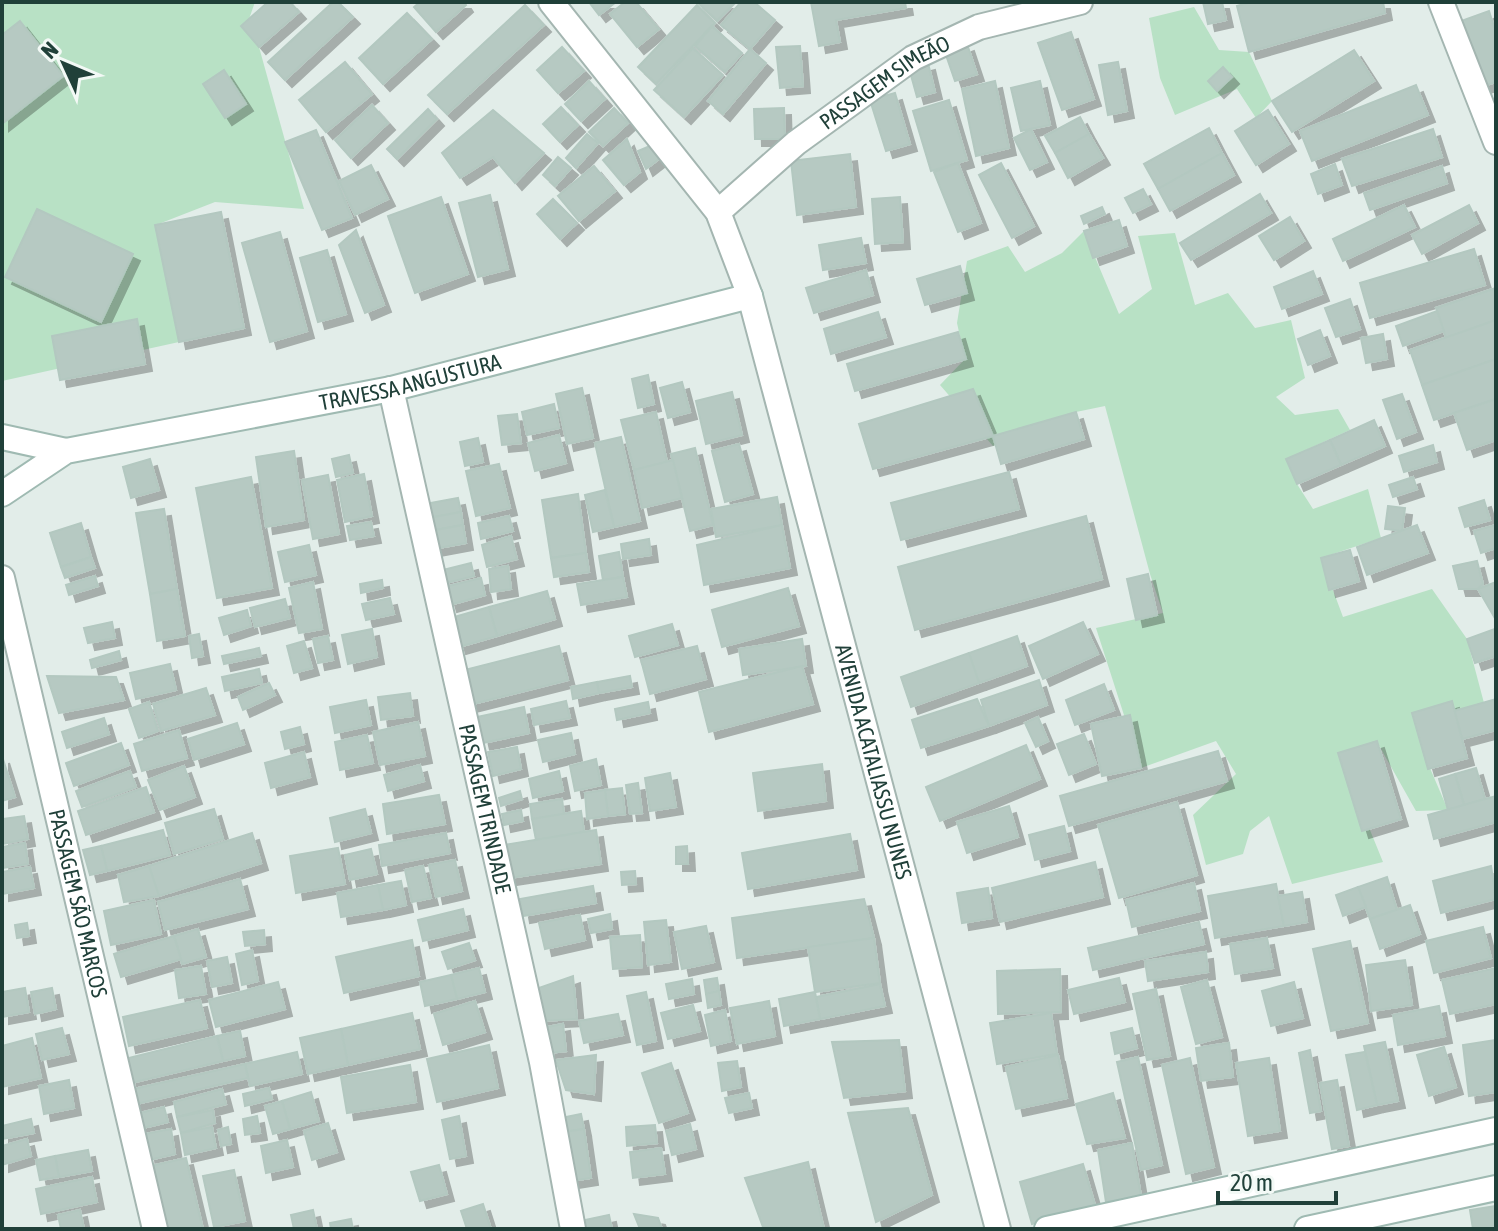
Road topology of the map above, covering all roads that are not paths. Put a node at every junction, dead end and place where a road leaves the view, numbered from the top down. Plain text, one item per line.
1 (551, 2) edge
2 (1080, 2) edge
3 (1441, 2) edge
4 (1496, 142) edge
5 (718, 212) junction
6 (750, 296) junction
7 (391, 389) junction
8 (2, 437) edge
9 (66, 451) junction
10 (2, 494) edge
11 (2, 578) edge
12 (1496, 1130) edge
13 (1496, 1188) edge
14 (155, 1229) edge
15 (573, 1229) edge
16 (998, 1229) edge
17 (1047, 1229) edge
18 (1307, 1229) edge

1 - 5 street
2 - 5 street, PASSAGEM SIMEÃO
3 - 4 street
5 - 6 street
6 - 7 street, TRAVESSA ANGUSTURA
6 - 16 street, AVENIDA ACATALIASSU NUNES
7 - 9 street, TRAVESSA ANGUSTURA
7 - 15 street, PASSAGEM TRINDADE
8 - 9 street, TRAVESSA ANGUSTURA
9 - 10 street, TRAVESSA ANGUSTURA
11 - 14 street, PASSAGEM SÃO MARCOS
12 - 17 street
13 - 18 street

